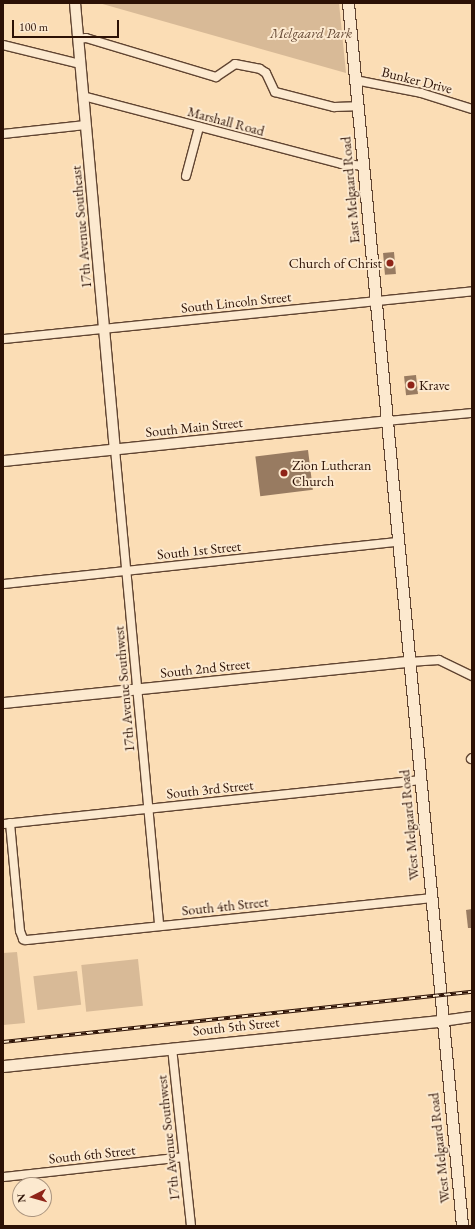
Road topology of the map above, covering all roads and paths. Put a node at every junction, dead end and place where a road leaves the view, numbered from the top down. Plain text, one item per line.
1 (75, 3) edge
2 (348, 3) edge
3 (78, 39) junction
4 (3, 45) edge
5 (80, 64) junction
6 (355, 80) junction
7 (83, 96) junction
8 (357, 106) junction
9 (472, 109) edge
10 (86, 125) junction
11 (199, 127) junction
12 (3, 134) edge
13 (363, 166) junction
14 (186, 176) dead end
15 (472, 291) edge
16 (376, 300) junction
17 (104, 329) junction
18 (3, 339) edge
19 (472, 413) edge
20 (387, 421) junction
21 (115, 449) junction
22 (3, 461) edge
23 (398, 542) junction
24 (126, 571) junction
25 (3, 584) edge
26 (409, 662) junction
27 (472, 676) edge
28 (137, 688) junction
29 (3, 703) edge
30 (420, 780) junction
31 (148, 809) junction
32 (6, 823) edge
33 (431, 898) junction
34 (159, 925) junction
35 (472, 1017) edge
36 (442, 1021) junction
37 (172, 1048) junction
38 (3, 1066) edge
39 (184, 1157) junction
40 (3, 1177) edge
41 (191, 1226) edge
42 (462, 1226) edge

1 - 3 street, 17th Avenue Southeast
2 - 6 main road, East Melgaard Road
3 - 5 street, 17th Avenue Southeast
3 - 8 street
4 - 5 street
5 - 7 street, 17th Avenue Southeast
6 - 8 main road, East Melgaard Road
6 - 9 street, Bunker Drive
7 - 10 street, 17th Avenue Southeast
7 - 11 street, Marshall Road
8 - 13 main road, East Melgaard Road
10 - 12 street
10 - 17 street, 17th Avenue Southeast
11 - 13 street, Marshall Road
11 - 14 street
13 - 16 main road, East Melgaard Road
15 - 16 street, South Lincoln Street
16 - 17 street, South Lincoln Street
16 - 20 main road, East Melgaard Road
17 - 18 street, South Lincoln Street
17 - 21 street, 17th Avenue Southeast
19 - 20 street
20 - 21 street, South Main Street
20 - 23 main road, West Melgaard Road
21 - 22 street, South Main Street
21 - 24 street, 17th Avenue Southwest
23 - 24 street, South 1st Street
23 - 26 main road, West Melgaard Road
24 - 25 street, South 1st Street
24 - 28 street, 17th Avenue Southwest
26 - 27 street
26 - 28 street, South 2nd Street
26 - 30 main road, West Melgaard Road
28 - 29 street, South 2nd Street
28 - 31 street, 17th Avenue Southwest
30 - 31 street, South 3rd Street
30 - 33 main road, West Melgaard Road
31 - 32 street, South 3rd Street
31 - 34 street, 17th Avenue Southwest
32 - 34 street, South 4th Street
33 - 34 street, South 4th Street
33 - 36 main road, West Melgaard Road
35 - 36 street, South 5th Street
36 - 37 main road, South 5th Street
36 - 42 main road, West Melgaard Road
37 - 38 main road, South 5th Street
37 - 39 street, 17th Avenue Southwest
39 - 40 street, South 6th Street
39 - 41 street, 17th Avenue Southwest

